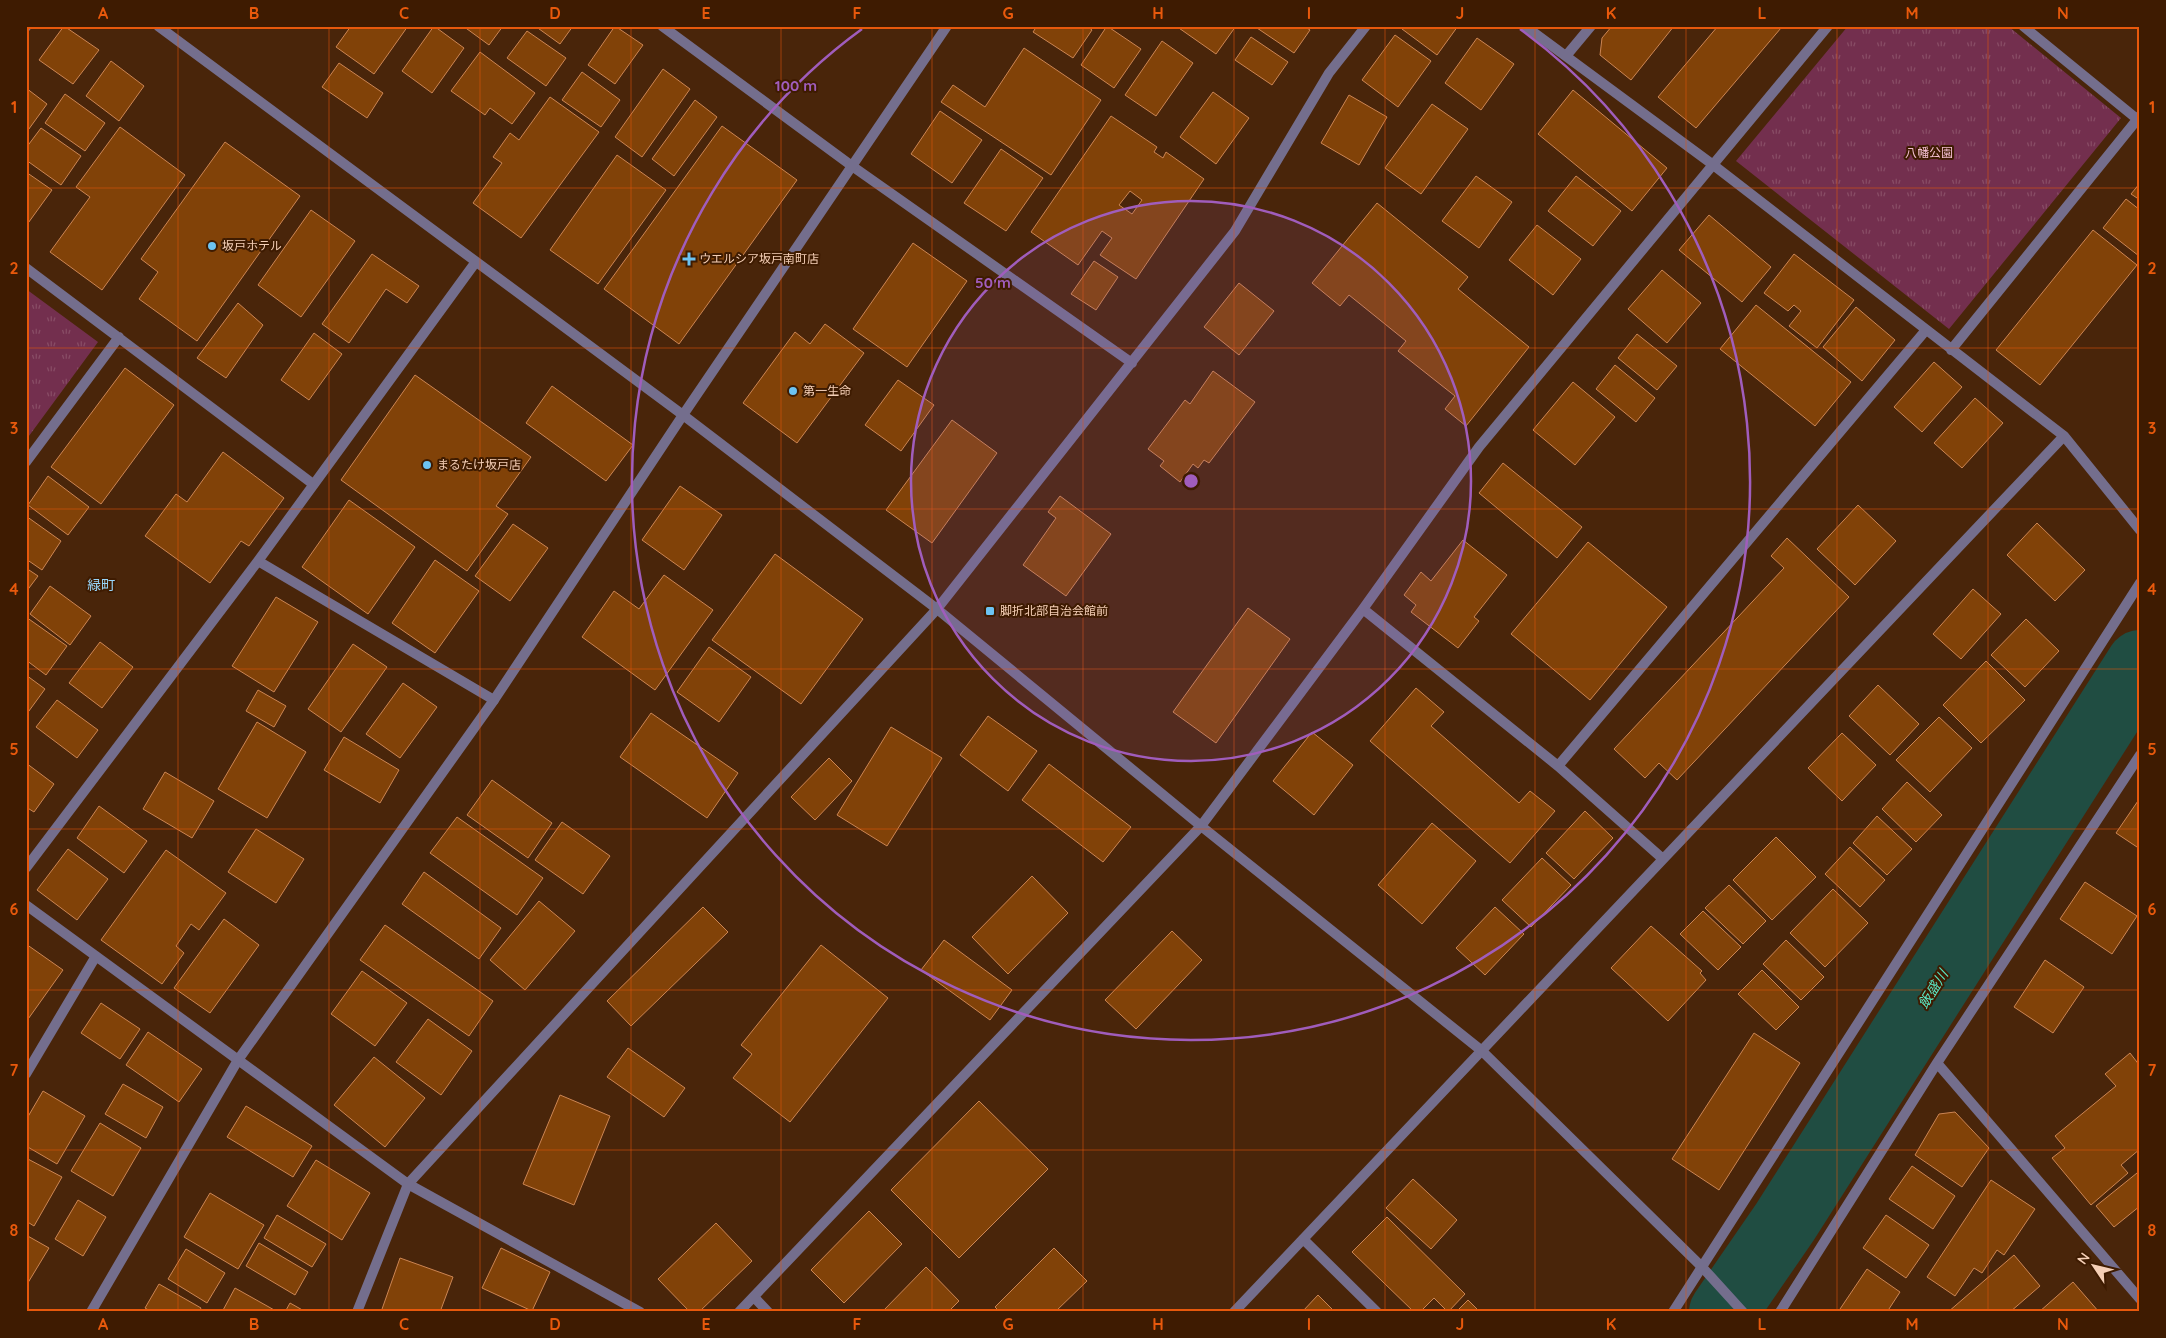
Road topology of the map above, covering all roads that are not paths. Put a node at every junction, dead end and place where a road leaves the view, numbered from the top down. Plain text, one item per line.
1 (158, 26) edge
2 (662, 26) edge
3 (947, 26) edge
4 (1366, 26) edge
5 (1525, 26) edge
6 (1591, 26) edge
7 (1828, 26) edge
8 (2023, 26) edge
9 (1566, 56) junction
10 (2138, 118) edge
11 (1712, 164) junction
12 (852, 166) junction
13 (475, 263) junction
14 (26, 268) edge
15 (1926, 330) junction
16 (119, 337) junction
17 (1951, 350) junction
18 (1132, 363) junction
19 (683, 415) junction
20 (2064, 436) junction
21 (26, 462) edge
22 (313, 484) junction
23 (2140, 530) edge
24 (258, 561) junction
25 (2140, 583) edge
26 (937, 608) junction
27 (1363, 609) junction
28 (494, 700) junction
29 (2140, 754) edge
30 (1558, 766) junction
31 (1201, 826) junction
32 (1663, 859) junction
33 (26, 868) edge
34 (26, 905) edge
35 (96, 956) junction
36 (1482, 1051) junction
37 (238, 1060) junction
38 (1937, 1064) junction
39 (26, 1074) edge
40 (408, 1184) junction
41 (1303, 1239) junction
42 (1702, 1267) junction
43 (754, 1297) junction
44 (2140, 1299) edge
45 (91, 1312) edge
46 (357, 1312) edge
47 (640, 1312) edge
48 (739, 1312) edge
49 (768, 1312) edge
50 (1234, 1312) edge
51 (1377, 1312) edge
52 (1673, 1312) edge
53 (1743, 1312) edge
54 (1780, 1312) edge

1 - 13 street
2 - 12 street
3 - 12 street
4 - 18 street
5 - 9 street
6 - 9 street
7 - 11 street
8 - 10 street
9 - 11 street
10 - 17 street
11 - 15 street
11 - 27 street
12 - 18 street
12 - 19 street
13 - 19 street
13 - 22 street
14 - 16 street
15 - 17 street
15 - 30 street
16 - 21 street
16 - 22 street
17 - 20 street
18 - 26 street
19 - 26 street
19 - 28 street
20 - 23 street
20 - 32 street
22 - 24 street
24 - 28 street
24 - 33 street
25 - 42 street
26 - 31 street
26 - 40 street
27 - 30 street
27 - 31 street
28 - 37 street
29 - 38 street
30 - 32 street
31 - 36 street
31 - 43 street
32 - 36 street
34 - 35 street
35 - 37 street
35 - 39 street
36 - 41 street
36 - 42 street
37 - 40 street
37 - 45 street
38 - 44 street
38 - 54 street
40 - 46 street
40 - 47 street
41 - 50 street
41 - 51 street
42 - 52 street
42 - 53 street
43 - 48 street
43 - 49 street

